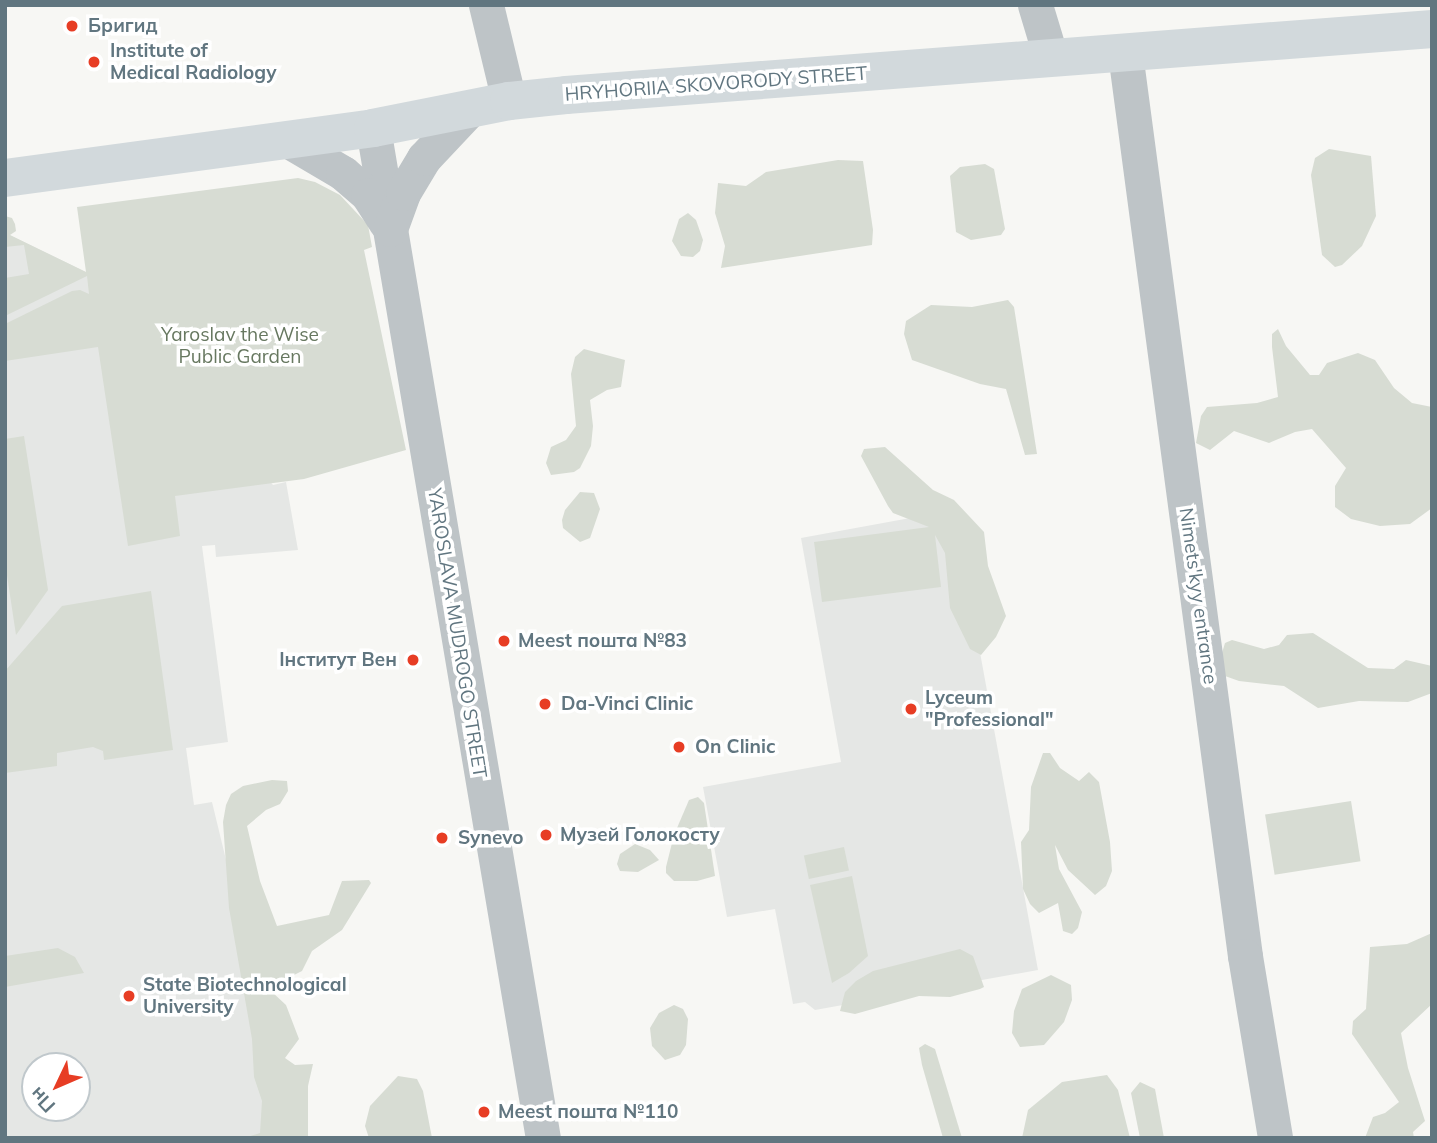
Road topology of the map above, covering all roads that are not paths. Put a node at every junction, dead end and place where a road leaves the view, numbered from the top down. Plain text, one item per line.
1 (486, 5) edge
2 (1035, 5) edge
3 (1432, 29) edge
4 (1125, 53) junction
5 (1051, 58) junction
6 (509, 101) junction
7 (470, 109) junction
8 (373, 128) junction
9 (287, 140) junction
10 (5, 178) edge
11 (390, 229) junction
12 (542, 1138) edge
13 (1275, 1138) edge

1 - 6 street
2 - 5 street
3 - 4 main road, HRYHORIIA SKOVORODY STREET
4 - 5 main road, HRYHORIIA SKOVORODY STREET
4 - 13 street, Nimetsʹkyy entrance
5 - 6 main road, HRYHORIIA SKOVORODY STREET
6 - 7 main road, HRYHORIIA SKOVORODY STREET
7 - 8 main road, HRYHORIIA SKOVORODY STREET
7 - 11 street
8 - 9 main road, HRYHORIIA SKOVORODY STREET
8 - 11 street, YAROSLAVA MUDROGO STREET
9 - 10 main road, HRYHORIIA SKOVORODY STREET
9 - 11 street
11 - 12 street, YAROSLAVA MUDROGO STREET

